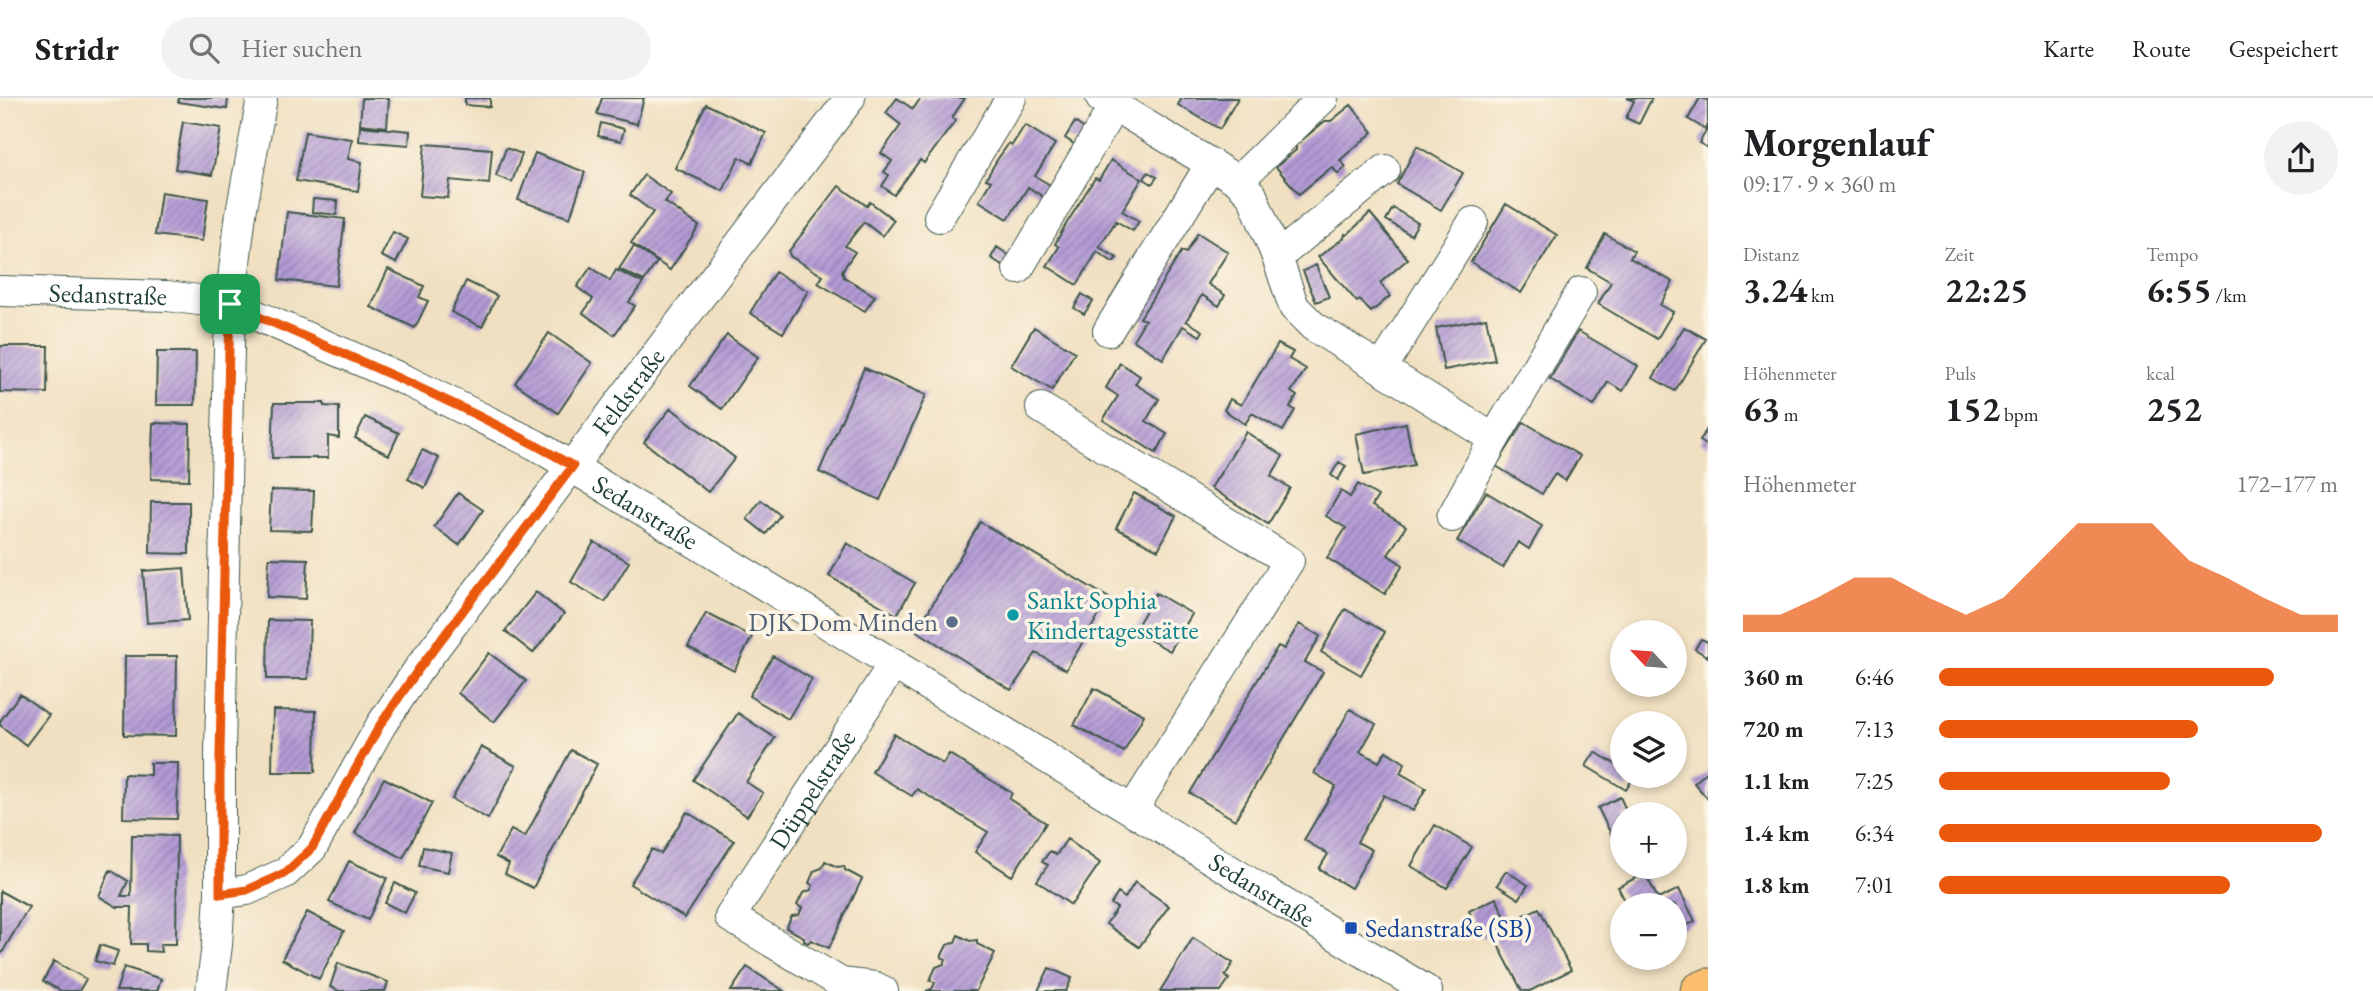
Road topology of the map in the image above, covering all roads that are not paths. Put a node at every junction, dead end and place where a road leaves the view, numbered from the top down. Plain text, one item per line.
1 (262, 98) edge
2 (850, 98) edge
3 (1011, 98) edge
4 (1323, 98) edge
5 (1107, 102) edge
6 (1211, 164) junction
7 (1385, 170) dead end
8 (1238, 181) junction
9 (939, 217) dead end
10 (1472, 222) dead end
11 (1277, 257) junction
12 (1018, 269) dead end
13 (0, 291) edge
14 (1581, 292) dead end
15 (230, 304) junction
16 (1108, 331) dead end
17 (1382, 369) junction
18 (1041, 408) dead end
19 (1494, 439) junction
20 (573, 466) junction
21 (1452, 517) dead end
22 (894, 663) junction
23 (1133, 809) junction
24 (220, 894) junction
25 (1708, 987) edge
26 (211, 991) edge
27 (883, 991) edge
28 (1427, 991) edge
29 (1699, 991) edge

1 - 15 street
2 - 20 street, Feldstraße
3 - 9 street
4 - 8 street
5 - 6 street
5 - 12 street
6 - 8 street
6 - 16 street
7 - 11 street
8 - 11 street
10 - 17 street
11 - 17 street
13 - 15 street, Sedanstraße
14 - 19 street
15 - 20 street, Sedanstraße
15 - 24 street
17 - 19 street
18 - 23 street
19 - 21 street
20 - 22 street, Sedanstraße
20 - 24 street, Feldstraße
22 - 23 street, Sedanstraße
22 - 27 street, Düppelstraße
23 - 28 street, Sedanstraße
24 - 26 street
25 - 29 main road

